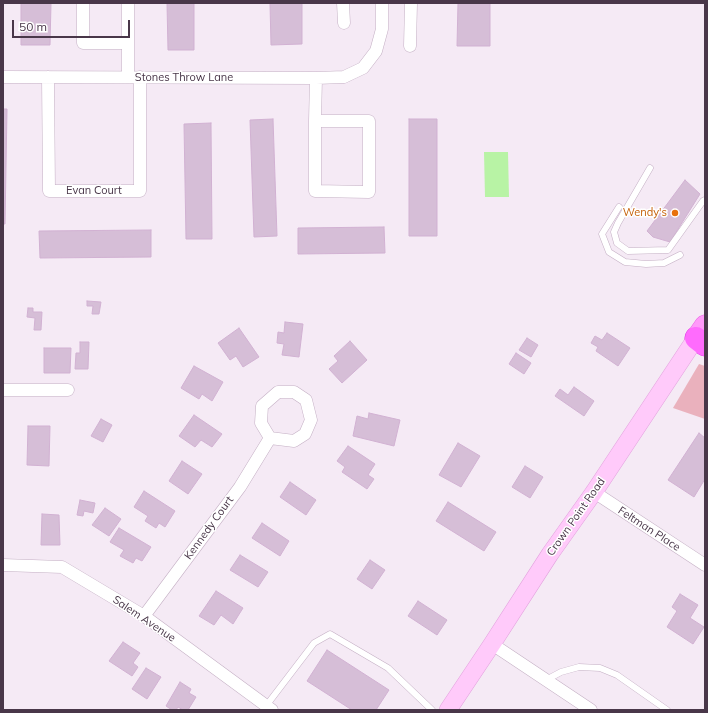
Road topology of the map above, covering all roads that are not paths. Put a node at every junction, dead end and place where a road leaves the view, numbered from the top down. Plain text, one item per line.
1 (83, 3) edge
2 (128, 3) edge
3 (343, 3) edge
4 (382, 3) edge
5 (411, 3) edge
6 (344, 23) dead end
7 (128, 44) junction
8 (410, 46) dead end
9 (3, 77) edge
10 (134, 77) junction
11 (48, 78) junction
12 (316, 78) junction
13 (315, 121) junction
14 (650, 168) dead end
15 (705, 200) edge
16 (619, 207) dead end
17 (680, 255) dead end
18 (702, 336) edge
19 (3, 390) edge
20 (68, 390) dead end
21 (270, 438) junction
22 (594, 492) junction
23 (3, 564) edge
24 (705, 565) edge
25 (144, 616) junction
26 (492, 644) junction
27 (546, 680) junction
28 (269, 708) edge
29 (432, 710) edge
30 (448, 710) edge
31 (590, 710) edge
32 (667, 710) edge

1 - 7 street
2 - 7 street
3 - 6 street
4 - 12 street, Stones Throw Lane
5 - 8 street
7 - 10 street
9 - 11 street, Stones Throw Lane
10 - 11 street, Stones Throw Lane
10 - 11 street, Evan Court
10 - 12 street, Stones Throw Lane
12 - 13 street
13 - 13 street
14 - 15 lane
16 - 17 lane
18 - 22 main road, Crown Point Road
19 - 20 street
21 - 21 street
21 - 25 street, Kennedy Court
22 - 24 street, Feltman Place
22 - 26 main road, Crown Point Road
23 - 25 street, Salem Avenue
25 - 28 street, Salem Avenue
26 - 27 street
26 - 30 main road, Crown Point Road
27 - 31 street
27 - 32 lane
28 - 29 lane

